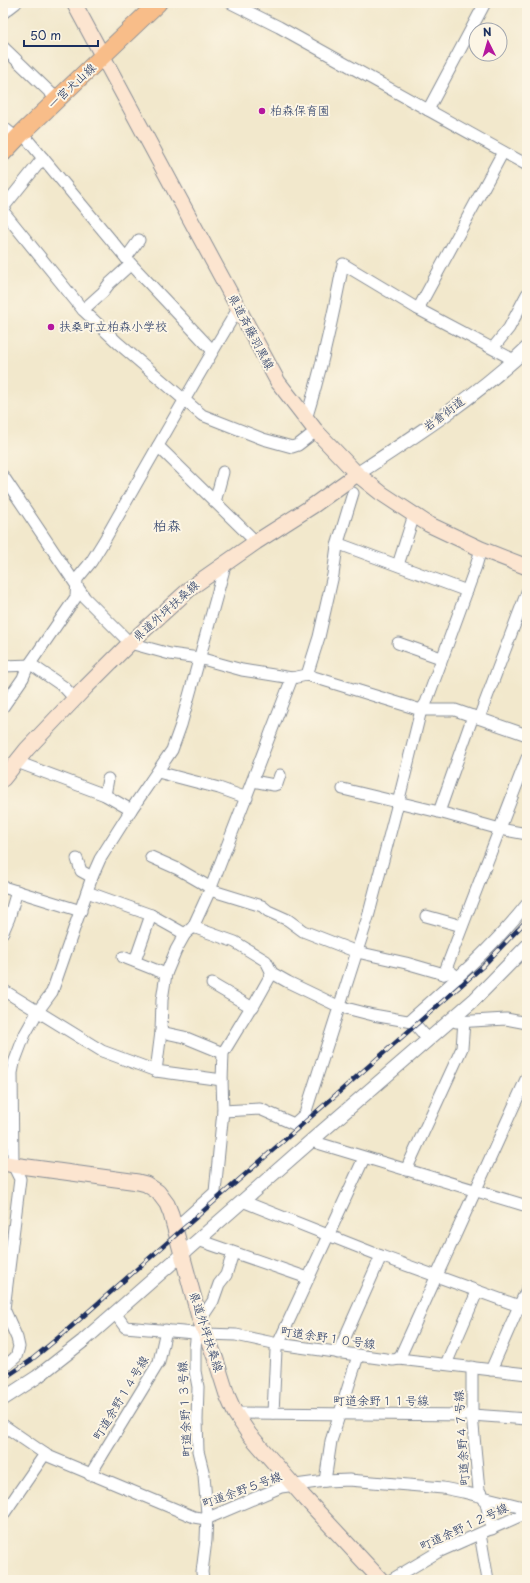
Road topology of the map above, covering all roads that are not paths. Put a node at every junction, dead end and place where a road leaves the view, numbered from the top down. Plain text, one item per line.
1 (16, 3) edge
2 (74, 3) edge
3 (158, 3) edge
4 (232, 3) edge
5 (485, 3) edge
6 (3, 13) edge
7 (3, 47) edge
8 (103, 57) junction
9 (58, 100) junction
10 (428, 110) junction
11 (3, 127) edge
12 (20, 136) junction
13 (503, 152) junction
14 (3, 153) edge
15 (42, 158) junction
16 (527, 165) edge
17 (3, 208) edge
18 (3, 211) edge
19 (139, 240) dead end
20 (129, 261) junction
21 (527, 294) edge
22 (238, 309) junction
23 (418, 309) junction
24 (83, 310) junction
25 (493, 348) junction
26 (527, 348) edge
27 (212, 350) junction
28 (514, 360) junction
29 (184, 401) junction
30 (306, 419) junction
31 (316, 431) junction
32 (158, 446) junction
33 (223, 472) dead end
34 (357, 474) junction
35 (3, 476) edge
36 (353, 493) dead end
37 (215, 502) junction
38 (414, 515) junction
39 (256, 542) junction
40 (337, 546) junction
41 (481, 549) junction
42 (226, 562) junction
43 (398, 565) junction
44 (527, 567) edge
45 (77, 588) junction
46 (467, 591) junction
47 (527, 592) edge
48 (130, 643) junction
49 (398, 643) dead end
50 (199, 658) junction
51 (441, 658) junction
52 (29, 665) junction
53 (3, 666) edge
54 (307, 675) junction
55 (292, 678) junction
56 (75, 699) junction
57 (3, 706) edge
58 (421, 710) junction
59 (476, 717) junction
60 (527, 735) edge
61 (527, 758) edge
62 (17, 762) junction
63 (158, 772) junction
64 (280, 775) dead end
65 (3, 779) edge
66 (108, 779) dead end
67 (253, 781) junction
68 (343, 789) dead end
69 (105, 795) junction
70 (247, 798) junction
71 (398, 803) junction
72 (131, 810) junction
73 (439, 812) junction
74 (500, 829) junction
75 (527, 834) edge
76 (151, 857) dead end
77 (77, 859) dead end
78 (92, 877) junction
79 (3, 886) edge
80 (211, 889) junction
81 (17, 891) junction
82 (87, 892) junction
83 (527, 904) edge
84 (80, 911) junction
85 (151, 915) junction
86 (426, 916) dead end
87 (462, 926) junction
88 (189, 931) junction
89 (3, 932) edge
90 (527, 946) edge
91 (357, 952) junction
92 (123, 957) dead end
93 (135, 961) junction
94 (272, 973) junction
95 (166, 974) junction
96 (444, 974) junction
97 (458, 978) junction
98 (212, 984) dead end
99 (3, 990) edge
100 (338, 1006) junction
101 (251, 1007) junction
102 (38, 1011) junction
103 (409, 1021) junction
104 (464, 1021) junction
105 (447, 1023) junction
106 (527, 1023) edge
107 (161, 1032) junction
108 (428, 1039) junction
109 (223, 1053) junction
110 (156, 1071) junction
111 (12, 1073) junction
112 (527, 1077) edge
113 (222, 1080) junction
114 (3, 1082) edge
115 (223, 1111) junction
116 (311, 1141) junction
117 (364, 1158) junction
118 (10, 1164) edge
119 (406, 1170) junction
120 (475, 1191) junction
121 (242, 1201) junction
122 (527, 1206) edge
123 (175, 1228) junction
124 (329, 1234) junction
125 (198, 1240) junction
126 (233, 1253) junction
127 (182, 1254) junction
128 (7, 1255) edge
129 (381, 1256) junction
130 (436, 1276) junction
131 (308, 1278) junction
132 (5, 1284) edge
133 (527, 1289) edge
134 (477, 1292) junction
135 (523, 1308) edge
136 (115, 1313) junction
137 (199, 1317) junction
138 (166, 1330) junction
139 (201, 1333) junction
140 (278, 1344) junction
141 (338, 1353) junction
142 (358, 1356) junction
143 (399, 1358) junction
144 (446, 1364) junction
145 (472, 1367) junction
146 (3, 1368) edge
147 (491, 1370) junction
148 (527, 1374) edge
149 (3, 1400) edge
150 (235, 1413) junction
151 (273, 1413) junction
152 (339, 1414) junction
153 (472, 1415) junction
154 (527, 1419) edge
155 (3, 1425) edge
156 (47, 1455) junction
157 (90, 1475) junction
158 (325, 1481) junction
159 (294, 1485) junction
160 (482, 1496) junction
161 (527, 1509) edge
162 (3, 1516) edge
163 (206, 1519) junction
164 (492, 1529) junction
165 (480, 1534) junction
166 (204, 1580) edge
167 (381, 1580) edge
168 (391, 1580) edge
169 (488, 1580) edge

1 - 6 street
2 - 8 main road, 県道斉藤羽黒線
3 - 8 main road, 一宮犬山線
4 - 10 street
5 - 10 street
7 - 9 street
8 - 9 main road, 一宮犬山線
8 - 22 main road, 県道斉藤羽黒線
9 - 12 main road, 一宮犬山線
10 - 13 street
11 - 12 street
12 - 14 main road, 一宮犬山線
12 - 15 street
13 - 16 street
13 - 23 street
15 - 17 street
15 - 20 street
18 - 24 street
19 - 20 street
20 - 24 street
20 - 27 street
21 - 25 street
22 - 27 street
22 - 30 main road, 県道斉藤羽黒線
23 - 25 street
23 - 30 street
24 - 29 street
25 - 28 street
26 - 28 street, 岩倉街道
27 - 29 street
28 - 34 street, 岩倉街道
29 - 31 street
29 - 32 street
30 - 31 main road, 県道斉藤羽黒線
31 - 34 main road, 県道斉藤羽黒線
32 - 37 street
32 - 45 street
33 - 37 street
34 - 38 main road, 県道斉藤羽黒線
34 - 39 main road, 県道外坪扶桑線
35 - 45 street
36 - 40 street
37 - 39 street
38 - 41 main road, 県道斉藤羽黒線
38 - 43 street
39 - 42 main road, 県道外坪扶桑線
40 - 43 street
40 - 54 street
41 - 44 main road, 県道斉藤羽黒線
41 - 46 street
42 - 48 main road, 県道外坪扶桑線
42 - 50 street
43 - 46 street
45 - 48 street
45 - 52 street
46 - 51 street
47 - 59 street
48 - 50 street
48 - 56 main road, 県道外坪扶桑線
49 - 51 street
50 - 55 street
50 - 63 street
51 - 58 street
52 - 53 street
52 - 56 street
52 - 57 street
54 - 55 street
54 - 58 street
55 - 67 street
56 - 62 main road, 県道外坪扶桑線
58 - 59 street
58 - 71 street
59 - 60 street
59 - 73 street
61 - 74 street
62 - 65 main road, 県道外坪扶桑線
62 - 69 street
63 - 70 street
63 - 72 street
64 - 67 street
66 - 69 street
67 - 70 street
68 - 71 street
69 - 72 street
70 - 80 street
71 - 73 street
71 - 91 street
72 - 78 street
73 - 74 street
74 - 75 street
74 - 87 street
76 - 80 street
77 - 78 street
78 - 82 street
79 - 81 street
80 - 88 street
80 - 91 street
81 - 84 street
81 - 89 street
82 - 84 street
82 - 85 street
83 - 97 street
84 - 102 street
85 - 88 street
85 - 93 street
86 - 87 street
87 - 96 street
88 - 94 street
88 - 95 street
90 - 105 street
91 - 96 street
91 - 100 street
92 - 93 street
93 - 95 street
94 - 100 street
94 - 101 street
95 - 107 street
96 - 97 street
97 - 103 street
98 - 101 street
99 - 102 street
100 - 103 street
100 - 115 street
101 - 109 street
102 - 110 street
102 - 111 street
103 - 108 street
104 - 105 street
104 - 106 street
104 - 119 street
105 - 108 street
107 - 109 street
107 - 110 street
108 - 116 street
109 - 113 street
110 - 113 street
111 - 114 street
111 - 118 street
112 - 120 street
113 - 115 street
115 - 123 street
116 - 117 street
116 - 121 street
117 - 119 street
117 - 124 street
118 - 123 main road, 県道外坪扶桑線
118 - 128 street
119 - 120 street
120 - 122 street
120 - 130 street
121 - 124 street
121 - 125 street
123 - 127 main road, 県道外坪扶桑線
124 - 129 street
124 - 131 street
125 - 126 street
125 - 127 street
126 - 131 street
126 - 137 street
127 - 136 street
127 - 137 main road, 県道外坪扶桑線
128 - 132 street
129 - 130 street
129 - 141 street
130 - 134 street
130 - 143 street
131 - 140 street
132 - 146 street
133 - 135 street
134 - 135 street
134 - 144 street
135 - 147 street
136 - 138 street, 町道余野１０号線
136 - 149 street
137 - 139 main road, 県道外坪扶桑線
138 - 139 street, 町道余野１０号線
138 - 157 street, 町道余野１４号線
139 - 140 street, 町道余野１０号線
139 - 150 main road, 県道外坪扶桑線
139 - 163 street, 町道余野１３号線
140 - 141 street, 町道余野１０号線
140 - 151 street
141 - 142 street, 町道余野１０号線
142 - 143 street, 町道余野１０号線
142 - 152 street
143 - 144 street, 町道余野１０号線
144 - 145 street, 町道余野１０号線
145 - 147 street, 町道余野１０号線
145 - 153 street, 町道余野４７号線
147 - 148 street, 町道余野１０号線
150 - 151 street, 町道余野１１号線
150 - 159 main road, 県道外坪扶桑線
151 - 152 street, 町道余野１１号線
152 - 153 street, 町道余野１１号線
152 - 158 street
153 - 154 street, 町道余野１１号線
153 - 160 street, 町道余野４７号線
155 - 156 street, 町道余野５号線
156 - 157 street, 町道余野５号線
156 - 162 street
157 - 163 street, 町道余野５号線
158 - 159 street, 町道余野５号線
158 - 160 street, 町道余野５号線
159 - 163 street, 町道余野５号線
159 - 167 main road, 県道外坪扶桑線
160 - 161 street, 町道余野５号線
160 - 164 street, 町道余野４７号線
161 - 164 street, 町道余野１２号線
163 - 166 street, 町道余野１３号線
164 - 165 street, 町道余野１２号線
165 - 168 street, 町道余野１２号線
165 - 169 street

